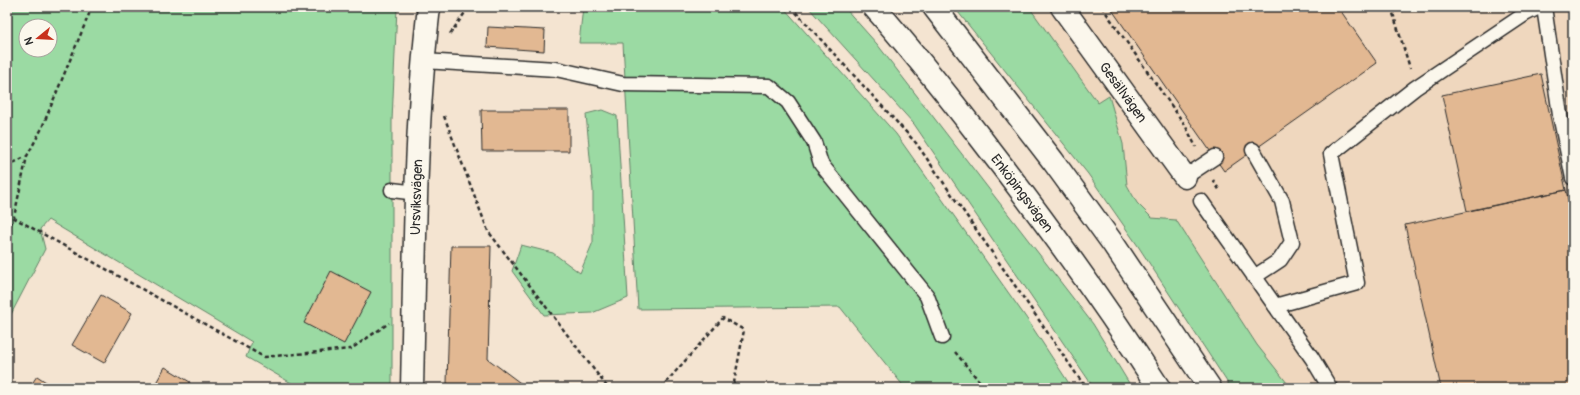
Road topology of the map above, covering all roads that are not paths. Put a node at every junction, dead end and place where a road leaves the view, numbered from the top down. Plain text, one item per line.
1 (429, 7) edge
2 (874, 7) edge
3 (934, 7) edge
4 (1062, 7) edge
5 (1539, 7) edge
6 (1544, 7) edge
7 (423, 61) junction
8 (1253, 150) dead end
9 (1210, 160) road end
10 (1185, 177) joint
11 (1573, 178) edge
12 (392, 190) dead end
13 (417, 193) junction
14 (1201, 201) dead end
15 (1254, 277) junction
16 (1275, 306) junction
17 (942, 337) road end
18 (412, 388) edge
19 (1159, 388) edge
20 (1210, 388) edge
21 (1330, 388) edge

1 - 7 main road, Ursviksvägen
2 - 19 main road, Enköpingsvägen
3 - 20 main road
4 - 10 main road, Gesällvägen
5 - 16 lane
6 - 11 lane
7 - 13 main road, Ursviksvägen
7 - 17 lane
8 - 15 lane
9 - 10 lane
12 - 13 lane
13 - 18 main road, Ursviksvägen
14 - 15 lane
15 - 16 lane
16 - 21 lane

